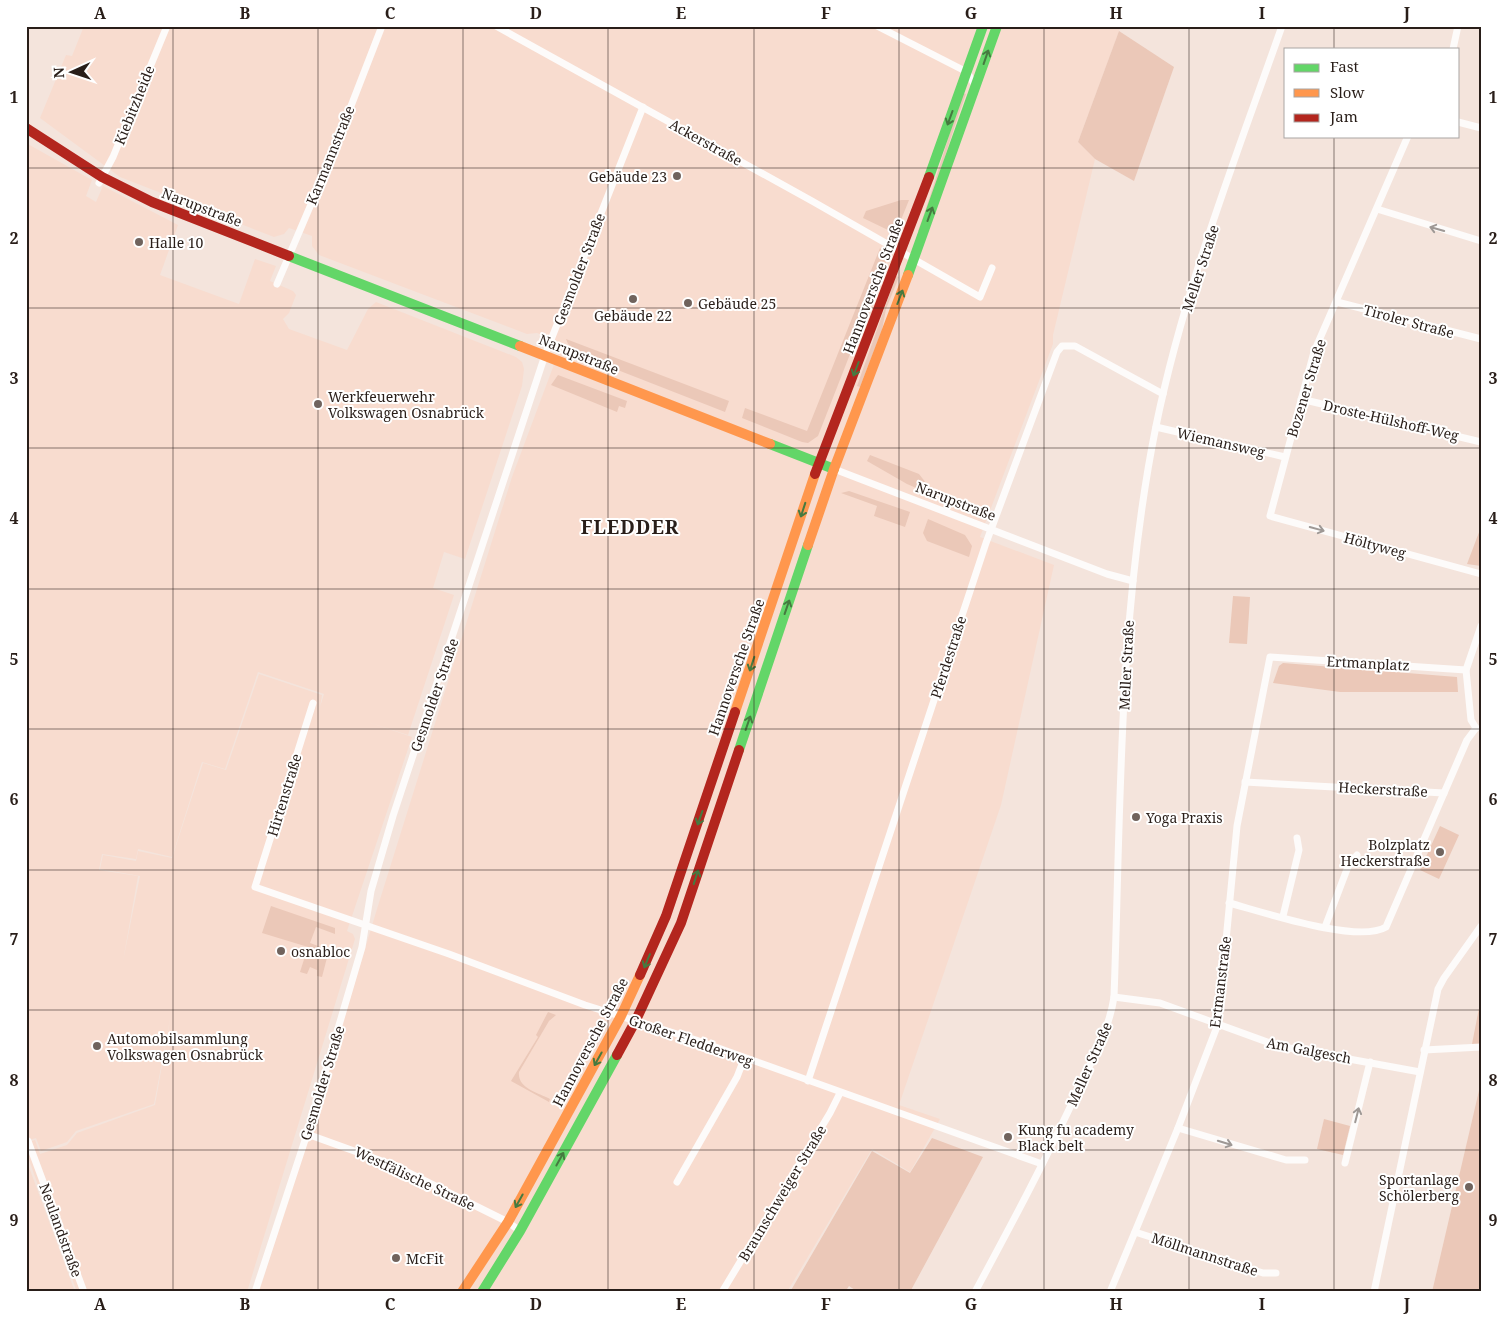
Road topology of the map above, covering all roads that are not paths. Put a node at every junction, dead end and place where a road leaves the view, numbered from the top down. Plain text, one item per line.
1 (167, 26) edge
2 (382, 26) edge
3 (496, 26) edge
4 (877, 26) edge
5 (983, 26) edge
6 (997, 26) edge
7 (1282, 26) edge
8 (1458, 26) edge
9 (1452, 48) edge
10 (967, 72) junction
11 (976, 87) junction
12 (643, 107) junction
13 (1460, 123) edge
14 (26, 128) edge
15 (1481, 128) edge
16 (1407, 138) edge
17 (100, 180) junction
18 (1377, 209) junction
19 (1481, 242) edge
20 (902, 251) junction
21 (289, 255) junction
22 (914, 259) junction
23 (992, 268) dead end
24 (276, 284) dead end
25 (1337, 302) junction
26 (1481, 340) edge
27 (545, 355) junction
28 (1163, 394) junction
29 (1301, 399) junction
30 (1156, 427) junction
31 (1481, 442) edge
32 (1285, 457) junction
33 (819, 464) junction
34 (834, 469) junction
35 (1270, 516) joint
36 (992, 529) junction
37 (1481, 574) edge
38 (1133, 581) junction
39 (1481, 626) edge
40 (1270, 657) joint
41 (1466, 670) junction
42 (312, 703) dead end
43 (1478, 730) edge
44 (1245, 782) junction
45 (1444, 793) junction
46 (1297, 838) dead end
47 (1357, 855) dead end
48 (255, 888) joint
49 (1229, 904) junction
50 (1283, 916) junction
51 (366, 925) junction
52 (1481, 926) edge
53 (1325, 927) junction
54 (1114, 997) junction
55 (621, 1016) junction
56 (636, 1020) junction
57 (1218, 1024) junction
58 (1481, 1047) edge
59 (1424, 1050) junction
60 (744, 1059) junction
61 (1370, 1062) junction
62 (1420, 1072) junction
63 (808, 1081) junction
64 (840, 1093) junction
65 (1178, 1128) junction
66 (307, 1134) junction
67 (28, 1141) dead end
68 (1305, 1160) dead end
69 (1345, 1162) dead end
70 (1042, 1164) junction
71 (677, 1182) dead end
72 (508, 1222) junction
73 (520, 1231) junction
74 (1135, 1232) junction
75 (1276, 1273) dead end
76 (84, 1292) edge
77 (255, 1292) edge
78 (462, 1292) edge
79 (482, 1292) edge
80 (722, 1292) edge
81 (974, 1292) edge
82 (1110, 1292) edge
83 (1374, 1292) edge

1 - 17 street, Kiebitzheide
2 - 21 street, Karmannstraße
3 - 12 street, Ackerstraße
4 - 10 street
5 - 10 main road, Hannoversche Straße
11 -> 6 main road, Hannoversche Straße
7 - 28 street, Meller Straße
8 - 9 street
10 - 11 street
10 -> 20 main road, Hannoversche Straße
22 -> 11 main road, Hannoversche Straße
12 - 20 street, Ackerstraße
12 - 27 street, Gesmolder Straße
13 - 15 street
14 - 17 main road, Narupstraße
16 - 18 street, Bozener Straße
17 - 21 main road, Narupstraße
19 -> 18 street
18 - 25 street, Bozener Straße
20 - 22 street, Ackerstraße
20 -> 33 main road, Hannoversche Straße
21 - 24 street, Karmannstraße
21 - 27 main road, Narupstraße
22 - 23 street, Hannoversche Straße
34 -> 22 main road, Hannoversche Straße
25 - 26 street, Tiroler Straße
25 - 29 street, Bozener Straße
27 - 33 main road, Narupstraße
27 - 51 street, Gesmolder Straße
28 - 30 street, Meller Straße
28 - 36 street, Pferdestraße
29 - 31 street, Droste-Hülshoff-Weg
29 - 32 street, Bozener Straße
30 - 32 street, Wiemansweg
30 - 38 street, Meller Straße
32 - 35 street, Bozener Straße
33 - 34 main road, Narupstraße
33 -> 55 main road, Hannoversche Straße
34 - 36 street, Narupstraße
56 -> 34 main road, Hannoversche Straße
35 -> 37 street, Höltyweg
36 - 38 street, Narupstraße
36 - 63 street, Pferdestraße
38 - 54 street, Meller Straße
39 - 41 street
40 - 41 street, Ertmanplatz
40 - 44 street, Ertmanstraße
41 - 43 street
42 - 48 street, Hirtenstraße
43 - 45 street, Heckerstraße
44 - 45 street, Heckerstraße
44 - 49 street, Ertmanstraße
45 - 53 street
46 - 50 street
47 - 53 street
48 - 51 street, Großer Fledderweg
49 - 50 street
49 - 57 street, Ertmanstraße
50 - 53 street
51 - 55 street, Großer Fledderweg
51 - 66 street, Gesmolder Straße
52 - 59 street
54 - 57 street, Am Galgesch
54 - 70 street, Meller Straße
55 - 56 street, Großer Fledderweg
55 -> 72 main road, Hannoversche Straße
56 - 60 street, Großer Fledderweg
73 -> 56 main road, Hannoversche Straße
57 - 61 street, Am Galgesch
57 - 65 street, Ertmanstraße
58 - 59 street
59 - 62 street
60 - 63 street, Großer Fledderweg
60 - 71 street
61 - 62 street, Am Galgesch
69 -> 61 street
62 - 83 street
63 - 64 street, Großer Fledderweg
64 - 70 street, Großer Fledderweg
64 - 80 street, Braunschweiger Straße
65 -> 68 street
65 - 74 street, Ertmanstraße
66 - 72 street, Westfälische Straße
66 - 77 street, Gesmolder Straße
67 - 76 street, Neulandstraße
70 - 81 street, Meller Straße
72 - 73 street, Westfälische Straße
72 - 78 main road, Hannoversche Straße
73 - 79 main road, Hannoversche Straße
74 - 75 street, Möllmannstraße
74 - 82 street, Ertmanstraße

